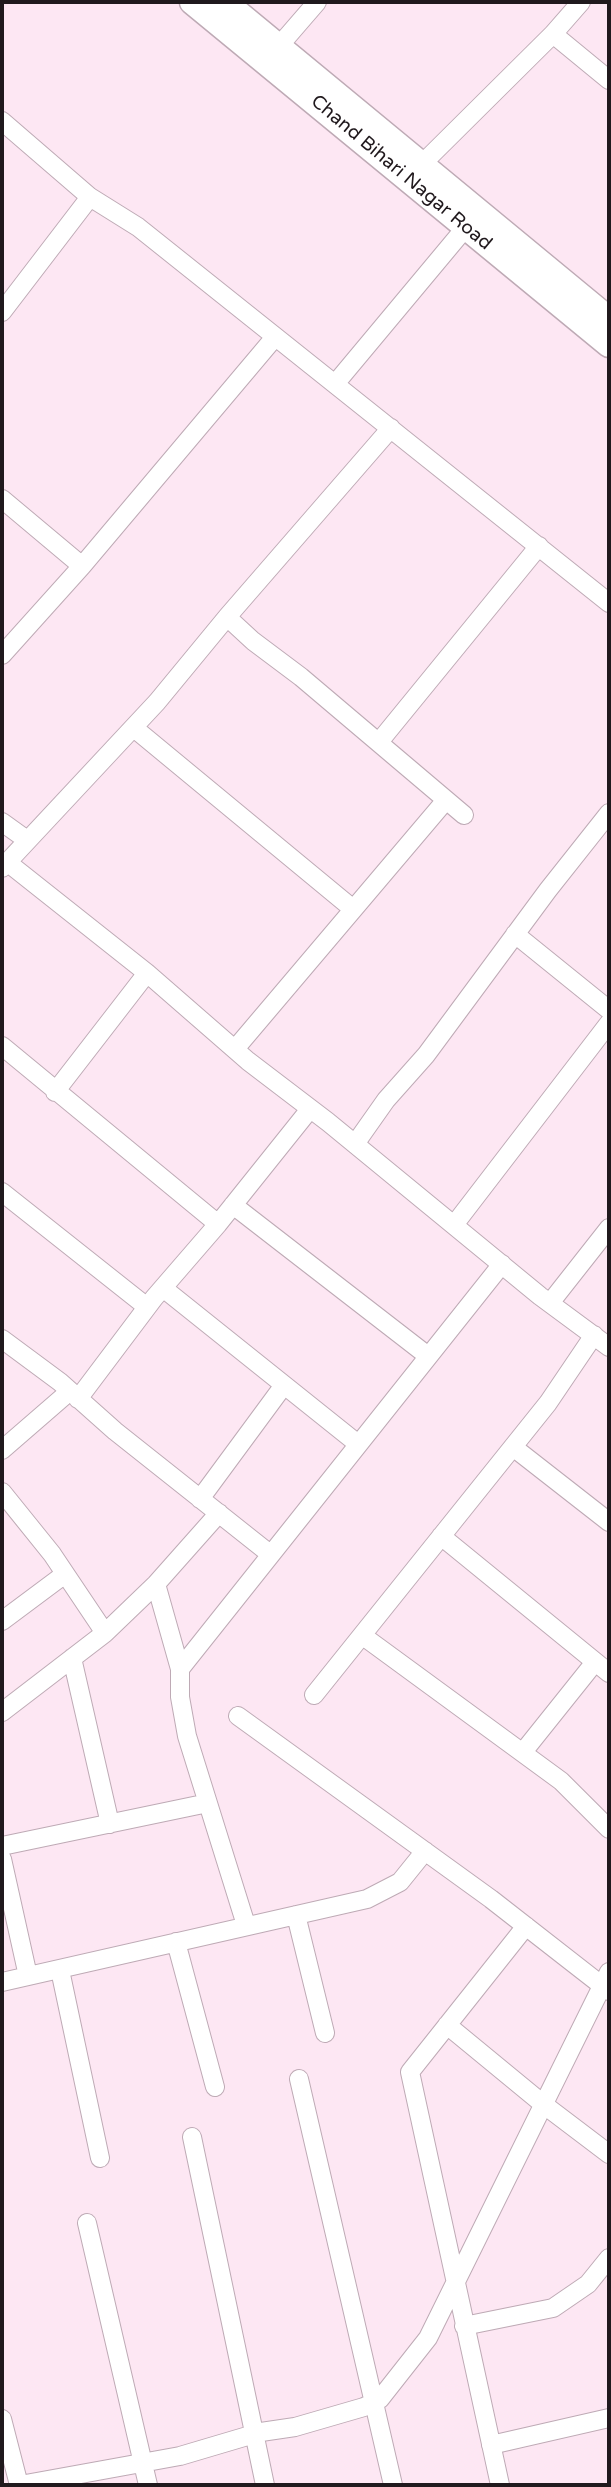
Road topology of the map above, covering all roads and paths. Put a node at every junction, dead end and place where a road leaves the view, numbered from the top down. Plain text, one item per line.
1 (192, 2) edge
2 (225, 2) edge
3 (317, 2) edge
4 (581, 2) edge
5 (553, 34) junction
6 (279, 46) junction
7 (609, 80) edge
8 (2, 121) edge
9 (422, 164) junction
10 (90, 197) junction
11 (467, 227) junction
12 (2, 312) edge
13 (609, 319) edge
14 (275, 337) junction
15 (609, 345) edge
16 (335, 384) junction
17 (391, 428) junction
18 (2, 499) edge
19 (539, 547) junction
20 (82, 566) junction
21 (609, 603) edge
22 (227, 617) junction
23 (2, 655) edge
24 (134, 728) junction
25 (379, 742) junction
26 (446, 800) junction
27 (609, 813) edge
28 (464, 815) dead end
29 (2, 822) edge
30 (27, 840) junction
31 (4, 865) edge
32 (353, 909) junction
33 (515, 934) junction
34 (147, 973) junction
35 (609, 1010) edge
36 (609, 1023) edge
37 (2, 1046) edge
38 (235, 1049) junction
39 (55, 1092) junction
40 (310, 1109) junction
41 (355, 1144) junction
42 (2, 1192) edge
43 (233, 1205) junction
44 (218, 1224) junction
45 (454, 1225) junction
46 (609, 1228) edge
47 (502, 1264) junction
48 (163, 1288) junction
49 (550, 1303) junction
50 (147, 1307) junction
51 (594, 1335) junction
52 (2, 1339) edge
53 (609, 1347) edge
54 (428, 1356) junction
55 (284, 1385) junction
56 (74, 1395) junction
57 (358, 1444) junction
58 (513, 1447) junction
59 (2, 1450) edge
60 (2, 1492) edge
61 (200, 1499) junction
62 (219, 1513) junction
63 (609, 1522) edge
64 (441, 1536) junction
65 (270, 1554) junction
66 (65, 1574) junction
67 (156, 1584) junction
68 (2, 1621) edge
69 (105, 1633) junction
70 (363, 1636) junction
71 (72, 1658) junction
72 (602, 1667) edge
73 (180, 1669) junction
74 (314, 1695) dead end
75 (2, 1712) edge
76 (238, 1716) dead end
77 (523, 1752) junction
78 (208, 1803) junction
79 (110, 1824) junction
80 (609, 1829) edge
81 (2, 1846) edge
82 (425, 1852) junction
83 (2, 1859) edge
84 (296, 1915) junction
85 (246, 1925) junction
86 (526, 1926) junction
87 (176, 1942) junction
88 (60, 1969) junction
89 (28, 1976) junction
90 (2, 1982) edge
91 (607, 1982) edge
92 (447, 2025) junction
93 (325, 2033) dead end
94 (299, 2079) dead end
95 (215, 2087) dead end
96 (543, 2104) junction
97 (192, 2137) dead end
98 (609, 2154) edge
99 (100, 2158) dead end
100 (87, 2223) dead end
101 (609, 2258) edge
102 (455, 2285) junction
103 (464, 2326) junction
104 (372, 2403) junction
105 (609, 2418) edge
106 (2, 2420) edge
107 (254, 2435) junction
108 (491, 2445) junction
109 (143, 2463) junction
110 (19, 2485) edge
111 (148, 2485) edge
112 (265, 2485) edge
113 (393, 2485) edge
114 (500, 2485) edge

1 - 11 street, Chand Bihari Nagar Road
2 - 6 street, Chand Bihari Nagar Road
3 - 6 street
4 - 5 street
5 - 7 street
5 - 9 street
6 - 9 street, Chand Bihari Nagar Road
8 - 10 street
9 - 13 street, Chand Bihari Nagar Road
10 - 12 street
10 - 14 street
11 - 15 street, Chand Bihari Nagar Road
11 - 16 street
14 - 16 street
14 - 20 street
16 - 17 street
17 - 19 street
17 - 22 street
18 - 20 street
19 - 21 street
19 - 25 street
20 - 23 street
22 - 24 street
22 - 25 street
24 - 30 street
24 - 32 street
25 - 26 street
26 - 28 street
26 - 32 street
27 - 33 street
29 - 30 street
30 - 31 street
31 - 34 street
32 - 38 street
33 - 35 street
33 - 41 street
34 - 38 street
34 - 39 street
36 - 45 street
37 - 39 street
38 - 40 street
39 - 44 street
40 - 41 street
40 - 43 street
41 - 45 street
42 - 50 street
43 - 44 street
43 - 54 street
44 - 48 street
45 - 47 street
46 - 49 street
47 - 49 street
47 - 54 street
48 - 50 street
48 - 55 street
49 - 51 street
50 - 56 street
51 - 53 street
51 - 58 street
52 - 56 street
54 - 57 street
55 - 57 street
55 - 61 street
56 - 59 street
56 - 61 street
57 - 65 street
58 - 63 street
58 - 64 street
60 - 66 street
61 - 62 street
62 - 65 street
62 - 67 street
64 - 70 street
64 - 72 street
65 - 73 street
66 - 68 street
66 - 69 street
67 - 69 street
67 - 73 street
69 - 71 street
70 - 74 street
70 - 77 street
71 - 75 street
71 - 79 street
72 - 77 street
73 - 78 street
76 - 82 street
77 - 80 street
78 - 79 street
78 - 85 street
79 - 81 street
82 - 84 street
82 - 86 street
83 - 89 street
84 - 85 street
84 - 93 street
85 - 87 street
86 - 91 street
86 - 92 street
87 - 88 street
87 - 95 street
88 - 89 street
88 - 99 street
89 - 90 street
91 - 96 street
92 - 96 street
92 - 102 street
94 - 104 street
96 - 98 street
96 - 102 street
97 - 107 street
100 - 109 street
101 - 103 street
102 - 103 street
102 - 104 street
103 - 108 street
104 - 107 street
104 - 113 street
105 - 108 street
106 - 110 street
107 - 109 street
107 - 112 street
108 - 114 street
109 - 110 street
109 - 111 street

